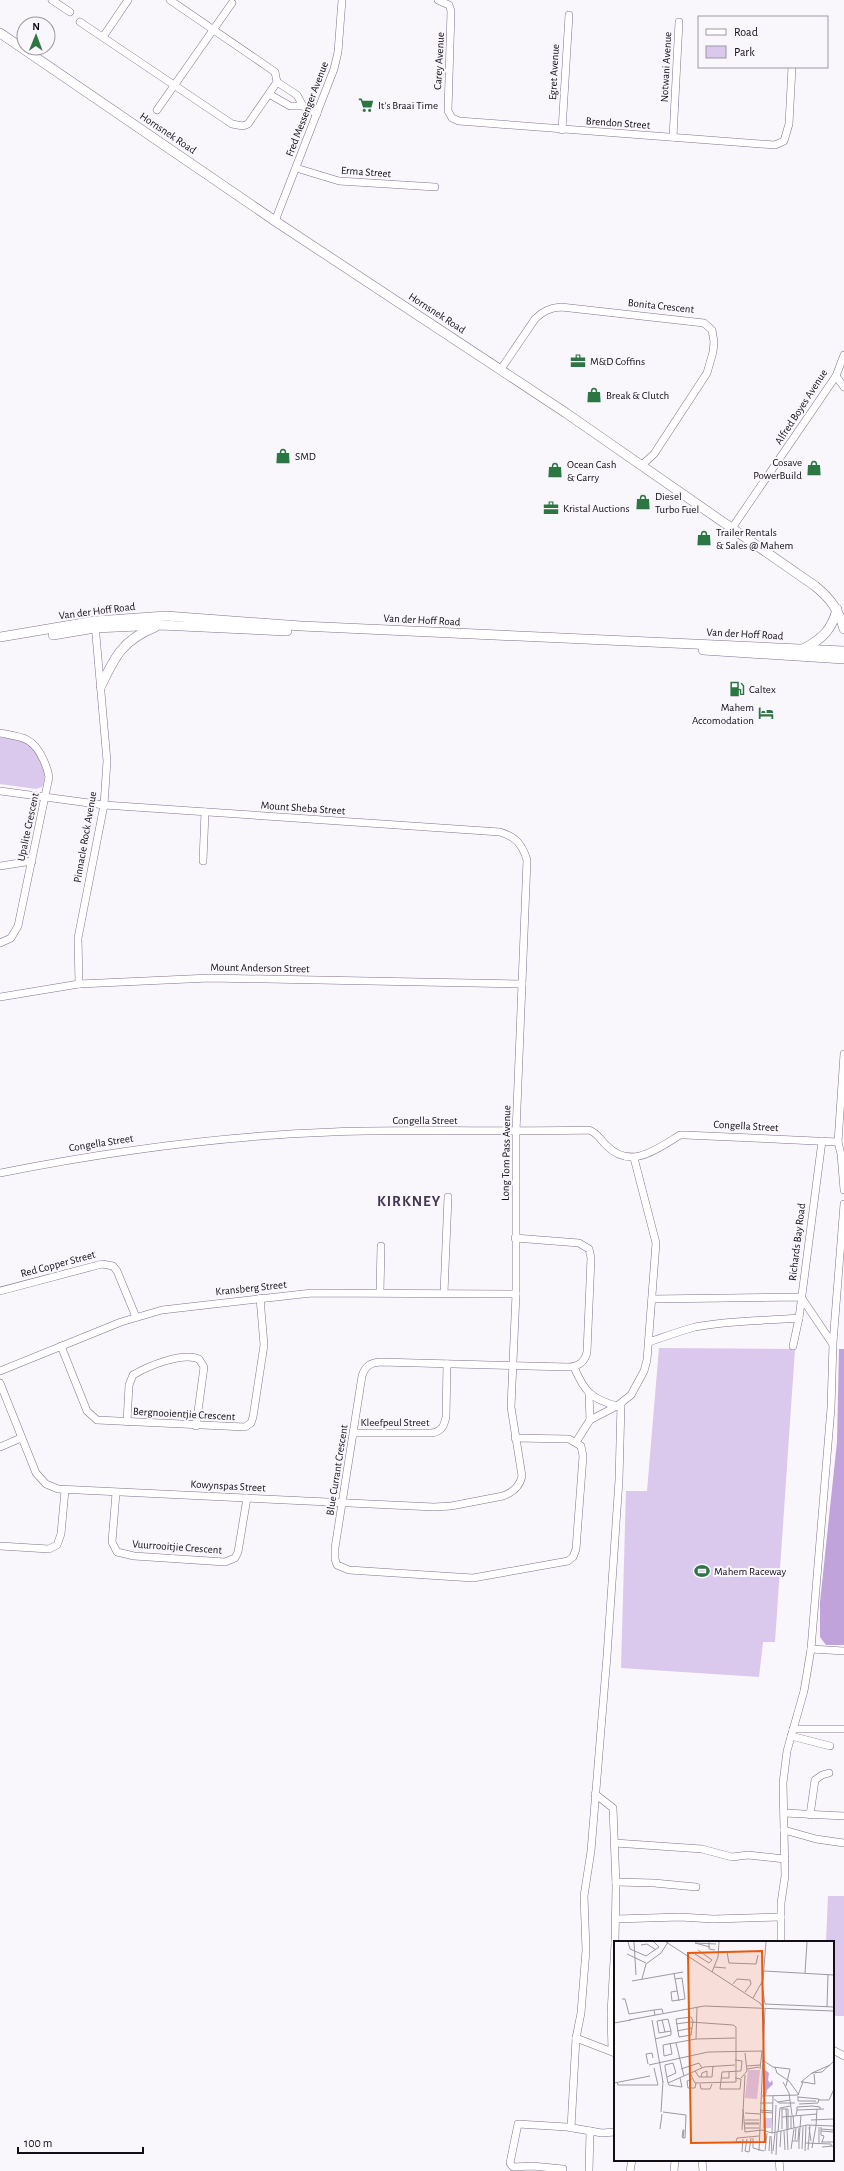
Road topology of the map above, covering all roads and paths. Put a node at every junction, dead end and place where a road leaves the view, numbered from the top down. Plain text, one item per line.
1 (52, 0) edge
2 (128, 0) edge
3 (170, 0) edge
4 (342, 0) edge
5 (438, 0) edge
6 (232, 3) dead end
7 (70, 12) dead end
8 (569, 15) dead end
9 (80, 22) dead end
10 (679, 22) dead end
11 (214, 29) junction
12 (0, 33) edge
13 (103, 37) junction
14 (792, 68) edge
15 (277, 82) junction
16 (174, 86) junction
17 (269, 94) junction
18 (303, 106) junction
19 (157, 110) dead end
20 (317, 114) junction
21 (452, 118) joint
22 (562, 130) junction
23 (673, 137) junction
24 (296, 168) junction
25 (435, 187) dead end
26 (275, 221) junction
27 (844, 355) edge
28 (501, 369) junction
29 (836, 376) junction
30 (844, 388) edge
31 (642, 465) junction
32 (732, 528) junction
33 (837, 609) junction
34 (843, 624) edge
35 (95, 625) junction
36 (160, 625) junction
37 (0, 637) edge
38 (0, 643) edge
39 (802, 650) junction
40 (844, 651) edge
41 (844, 659) edge
42 (101, 686) junction
43 (0, 733) edge
44 (0, 791) edge
45 (46, 797) junction
46 (104, 805) junction
47 (205, 812) junction
48 (500, 832) joint
49 (32, 861) junction
50 (203, 861) dead end
51 (0, 866) edge
52 (0, 943) edge
53 (79, 984) junction
54 (522, 984) junction
55 (0, 997) edge
56 (844, 1054) edge
57 (516, 1132) junction
58 (822, 1141) junction
59 (838, 1142) junction
60 (634, 1158) junction
61 (0, 1173) edge
62 (844, 1190) edge
63 (448, 1197) dead end
64 (844, 1204) edge
65 (515, 1238) junction
66 (381, 1246) dead end
67 (842, 1250) edge
68 (0, 1291) edge
69 (380, 1292) junction
70 (444, 1294) junction
71 (516, 1294) junction
72 (801, 1297) junction
73 (260, 1298) junction
74 (652, 1299) junction
75 (136, 1317) junction
76 (799, 1318) junction
77 (649, 1342) junction
78 (832, 1343) junction
79 (61, 1346) junction
80 (793, 1346) dead end
81 (447, 1364) junction
82 (512, 1366) junction
83 (574, 1367) junction
84 (0, 1371) edge
85 (0, 1383) edge
86 (589, 1394) junction
87 (619, 1405) junction
88 (590, 1420) junction
89 (127, 1422) junction
90 (196, 1426) junction
91 (354, 1433) junction
92 (21, 1438) junction
93 (516, 1438) junction
94 (576, 1442) junction
95 (0, 1447) edge
96 (518, 1486) joint
97 (65, 1490) junction
98 (116, 1492) junction
99 (247, 1498) junction
100 (342, 1503) junction
101 (0, 1546) edge
102 (811, 1649) junction
103 (844, 1651) edge
104 (844, 1729) edge
105 (792, 1732) junction
106 (830, 1746) dead end
107 (829, 1773) dead end
108 (595, 1794) junction
109 (784, 1814) junction
110 (810, 1815) junction
111 (844, 1816) edge
112 (784, 1830) junction
113 (615, 1843) junction
114 (844, 1843) edge
115 (785, 1859) junction
116 (616, 1882) junction
117 (696, 1887) dead end
118 (781, 1917) junction
119 (616, 1919) junction
120 (615, 1941) edge
121 (781, 1941) edge
122 (614, 1991) edge
123 (613, 2013) edge
124 (576, 2038) junction
125 (834, 2051) edge
126 (614, 2052) edge
127 (614, 2053) edge
128 (844, 2056) edge
129 (571, 2128) junction
130 (590, 2131) junction
131 (614, 2132) edge
132 (632, 2161) edge
133 (675, 2161) edge
134 (702, 2161) edge
135 (779, 2161) edge
136 (563, 2169) dead end
137 (589, 2171) edge
138 (630, 2171) edge
139 (674, 2171) edge
140 (703, 2171) edge
141 (780, 2171) edge

1 - 7 street
2 - 13 street
3 - 11 street
4 - 20 street, Fred Messenger Avenue
5 - 21 street, Carey Avenue
6 - 11 street
8 - 22 street, Egret Avenue
9 - 13 street
10 - 23 street, Notwani Avenue
11 - 15 street
11 - 16 street
12 - 26 main road, Hornsnek Road
13 - 16 street
14 - 23 street, Brendon Street
15 - 17 street
15 - 18 street
16 - 17 street
16 - 19 street
17 - 18 street
18 - 20 street
20 - 24 street, Fred Messenger Avenue
21 - 22 street, Brendon Street
22 - 23 street, Brendon Street
24 - 25 street, Erma Street
24 - 26 street, Fred Messenger Avenue
26 - 28 main road, Hornsnek Road
27 - 29 street, Alfred Boyes Avenue
28 - 31 main road, Hornsnek Road
28 - 31 street, Bonita Crescent
29 - 30 street
29 - 32 street, Alfred Boyes Avenue
31 - 32 main road, Hornsnek Road
32 - 33 main road, Hornsnek Road
33 - 34 main road, Hornsnek Road
33 - 39 main road
35 - 36 main road, Van der Hoff Road
35 - 37 main road, Van der Hoff Road
35 - 38 main road, Van der Hoff Road
35 - 39 main road, Van der Hoff Road
35 - 42 street, Pinnacle Rock Avenue
36 - 41 main road, Van der Hoff Road
36 - 42 main road
39 - 40 main road, Van der Hoff Road
42 - 46 street, Pinnacle Rock Avenue
43 - 45 street, Upalite Crescent
44 - 45 street, Mount Sheba Street
45 - 46 street, Mount Sheba Street
45 - 49 street, Upalite Crescent
46 - 47 street, Mount Sheba Street
46 - 53 street, Pinnacle Rock Avenue
47 - 48 street, Mount Sheba Street
47 - 50 street
48 - 54 street, Long Tom Pass Avenue
49 - 51 street
49 - 52 street, Upalite Crescent
53 - 54 street, Mount Anderson Street
53 - 55 street, Mount Anderson Street
54 - 57 street, Long Tom Pass Avenue
56 - 59 street
57 - 60 street, Congella Street
57 - 61 street, Congella Street
57 - 65 street, Long Tom Pass Avenue
58 - 59 street, Congella Street
58 - 60 street, Congella Street
58 - 72 street, Richards Bay Road
59 - 62 street
60 - 74 street
63 - 70 street
64 - 67 street
65 - 71 street, Long Tom Pass Avenue
65 - 83 street
66 - 69 street
67 - 78 street
68 - 75 street, Red Copper Street
69 - 70 street, Kransberg Street
69 - 73 street, Kransberg Street
70 - 71 street, Kransberg Street
71 - 82 street, Long Tom Pass Avenue
72 - 74 street
72 - 76 street, Richards Bay Road
72 - 78 street
73 - 75 street, Kransberg Street
73 - 90 street, Bergnooientjie Crescent
74 - 77 street
75 - 79 street, Kransberg Street
76 - 77 street
76 - 80 street, Richards Bay Road
77 - 87 street
78 - 102 street
79 - 84 street, Kransberg Street
79 - 89 street, Bergnooientjie Crescent
81 - 82 street, Blue Currant Crescent
81 - 91 street, Blue Currant Crescent
81 - 91 street, Kleefpeul Street
82 - 83 street, Blue Currant Crescent
82 - 93 street, Long Tom Pass Avenue
83 - 86 street
85 - 92 street, Kowynspas Street
86 - 87 street
86 - 88 street
87 - 88 street
87 - 108 street
88 - 94 street
89 - 90 street, Bergnooientjie Crescent
89 - 90 street
91 - 100 street, Blue Currant Crescent
92 - 95 street
92 - 97 street, Kowynspas Street
93 - 94 street
93 - 96 street, Long Tom Pass Avenue
94 - 100 street, Blue Currant Crescent
96 - 100 street, Kowynspas Street
97 - 98 street, Kowynspas Street
97 - 101 street
98 - 99 street, Kowynspas Street
98 - 99 street, Vuurrooitjie Crescent
99 - 100 street, Kowynspas Street
102 - 103 street
102 - 105 street
104 - 105 street
105 - 106 street
105 - 109 street
107 - 110 street
108 - 113 street
108 - 124 street
109 - 110 street
109 - 112 street
110 - 111 street
112 - 114 street
112 - 115 street
113 - 115 street
113 - 116 street
115 - 118 street
116 - 117 street
116 - 119 street
118 - 119 street
118 - 121 street
119 - 120 street
122 - 123 street
123 - 126 street
124 - 127 street
124 - 129 street
125 - 128 street
129 - 130 street
129 - 136 street
130 - 131 street
130 - 137 street
132 - 138 street
133 - 139 street
134 - 140 street
135 - 141 street

